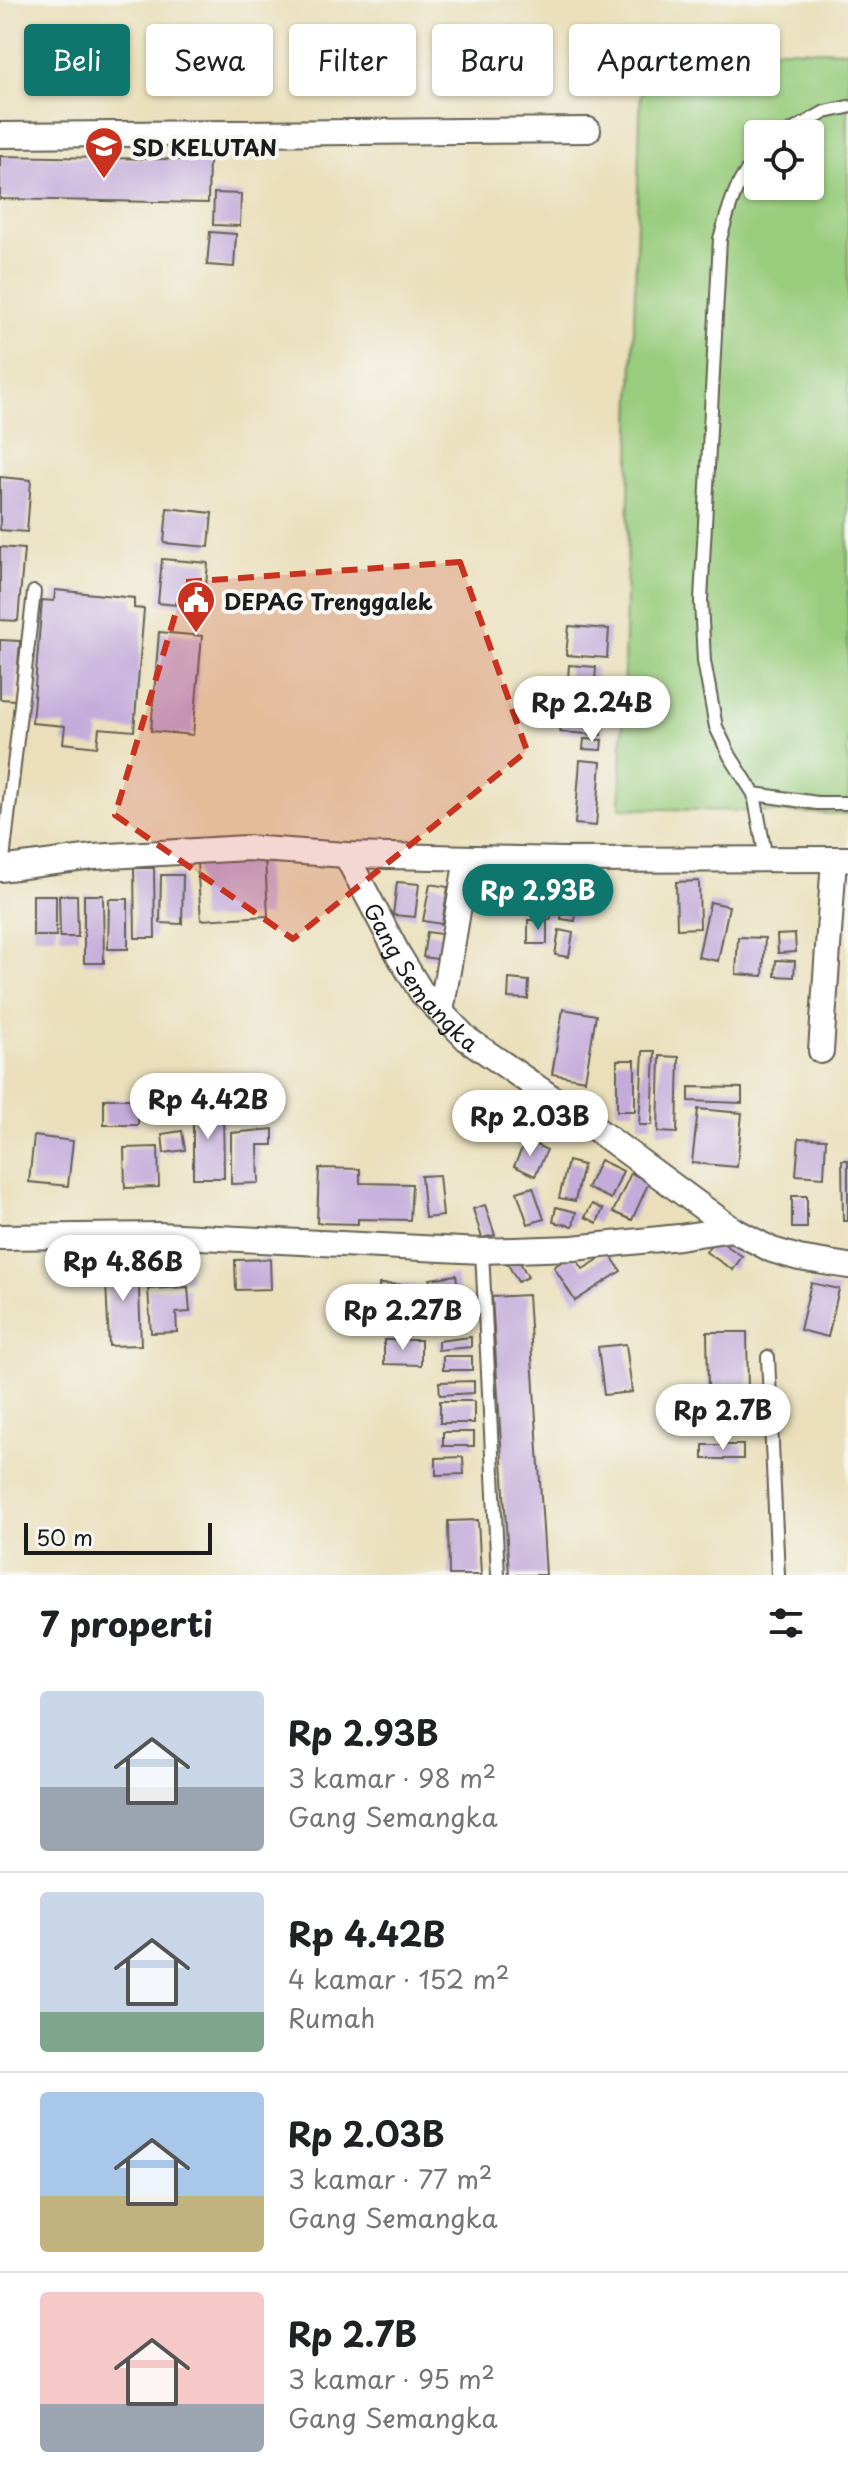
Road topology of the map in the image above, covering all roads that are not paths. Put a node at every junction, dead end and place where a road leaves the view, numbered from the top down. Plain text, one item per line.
1 (848, 107) edge
2 (811, 120) edge
3 (588, 130) dead end
4 (0, 135) edge
5 (744, 176) edge
6 (34, 592) dead end
7 (754, 794) junction
8 (848, 803) edge
9 (346, 855) junction
10 (467, 858) junction
11 (766, 859) junction
12 (841, 859) edge
13 (1, 869) edge
14 (441, 1012) junction
15 (821, 1051) dead end
16 (732, 1229) junction
17 (0, 1237) edge
18 (482, 1251) junction
19 (848, 1266) edge
20 (768, 1357) dead end
21 (498, 1575) edge
22 (778, 1575) edge

1 - 2 lane
3 - 4 street
5 - 7 lane
6 - 13 lane
7 - 8 lane
7 - 11 lane
9 - 10 street
9 - 13 street
9 - 14 street, Gang Semangka
10 - 11 street
10 - 14 street
11 - 12 street
12 - 15 street
14 - 16 street, Gang Semangka
16 - 18 street
16 - 19 street, Gang Semangka
17 - 18 street
18 - 21 lane
20 - 22 lane

